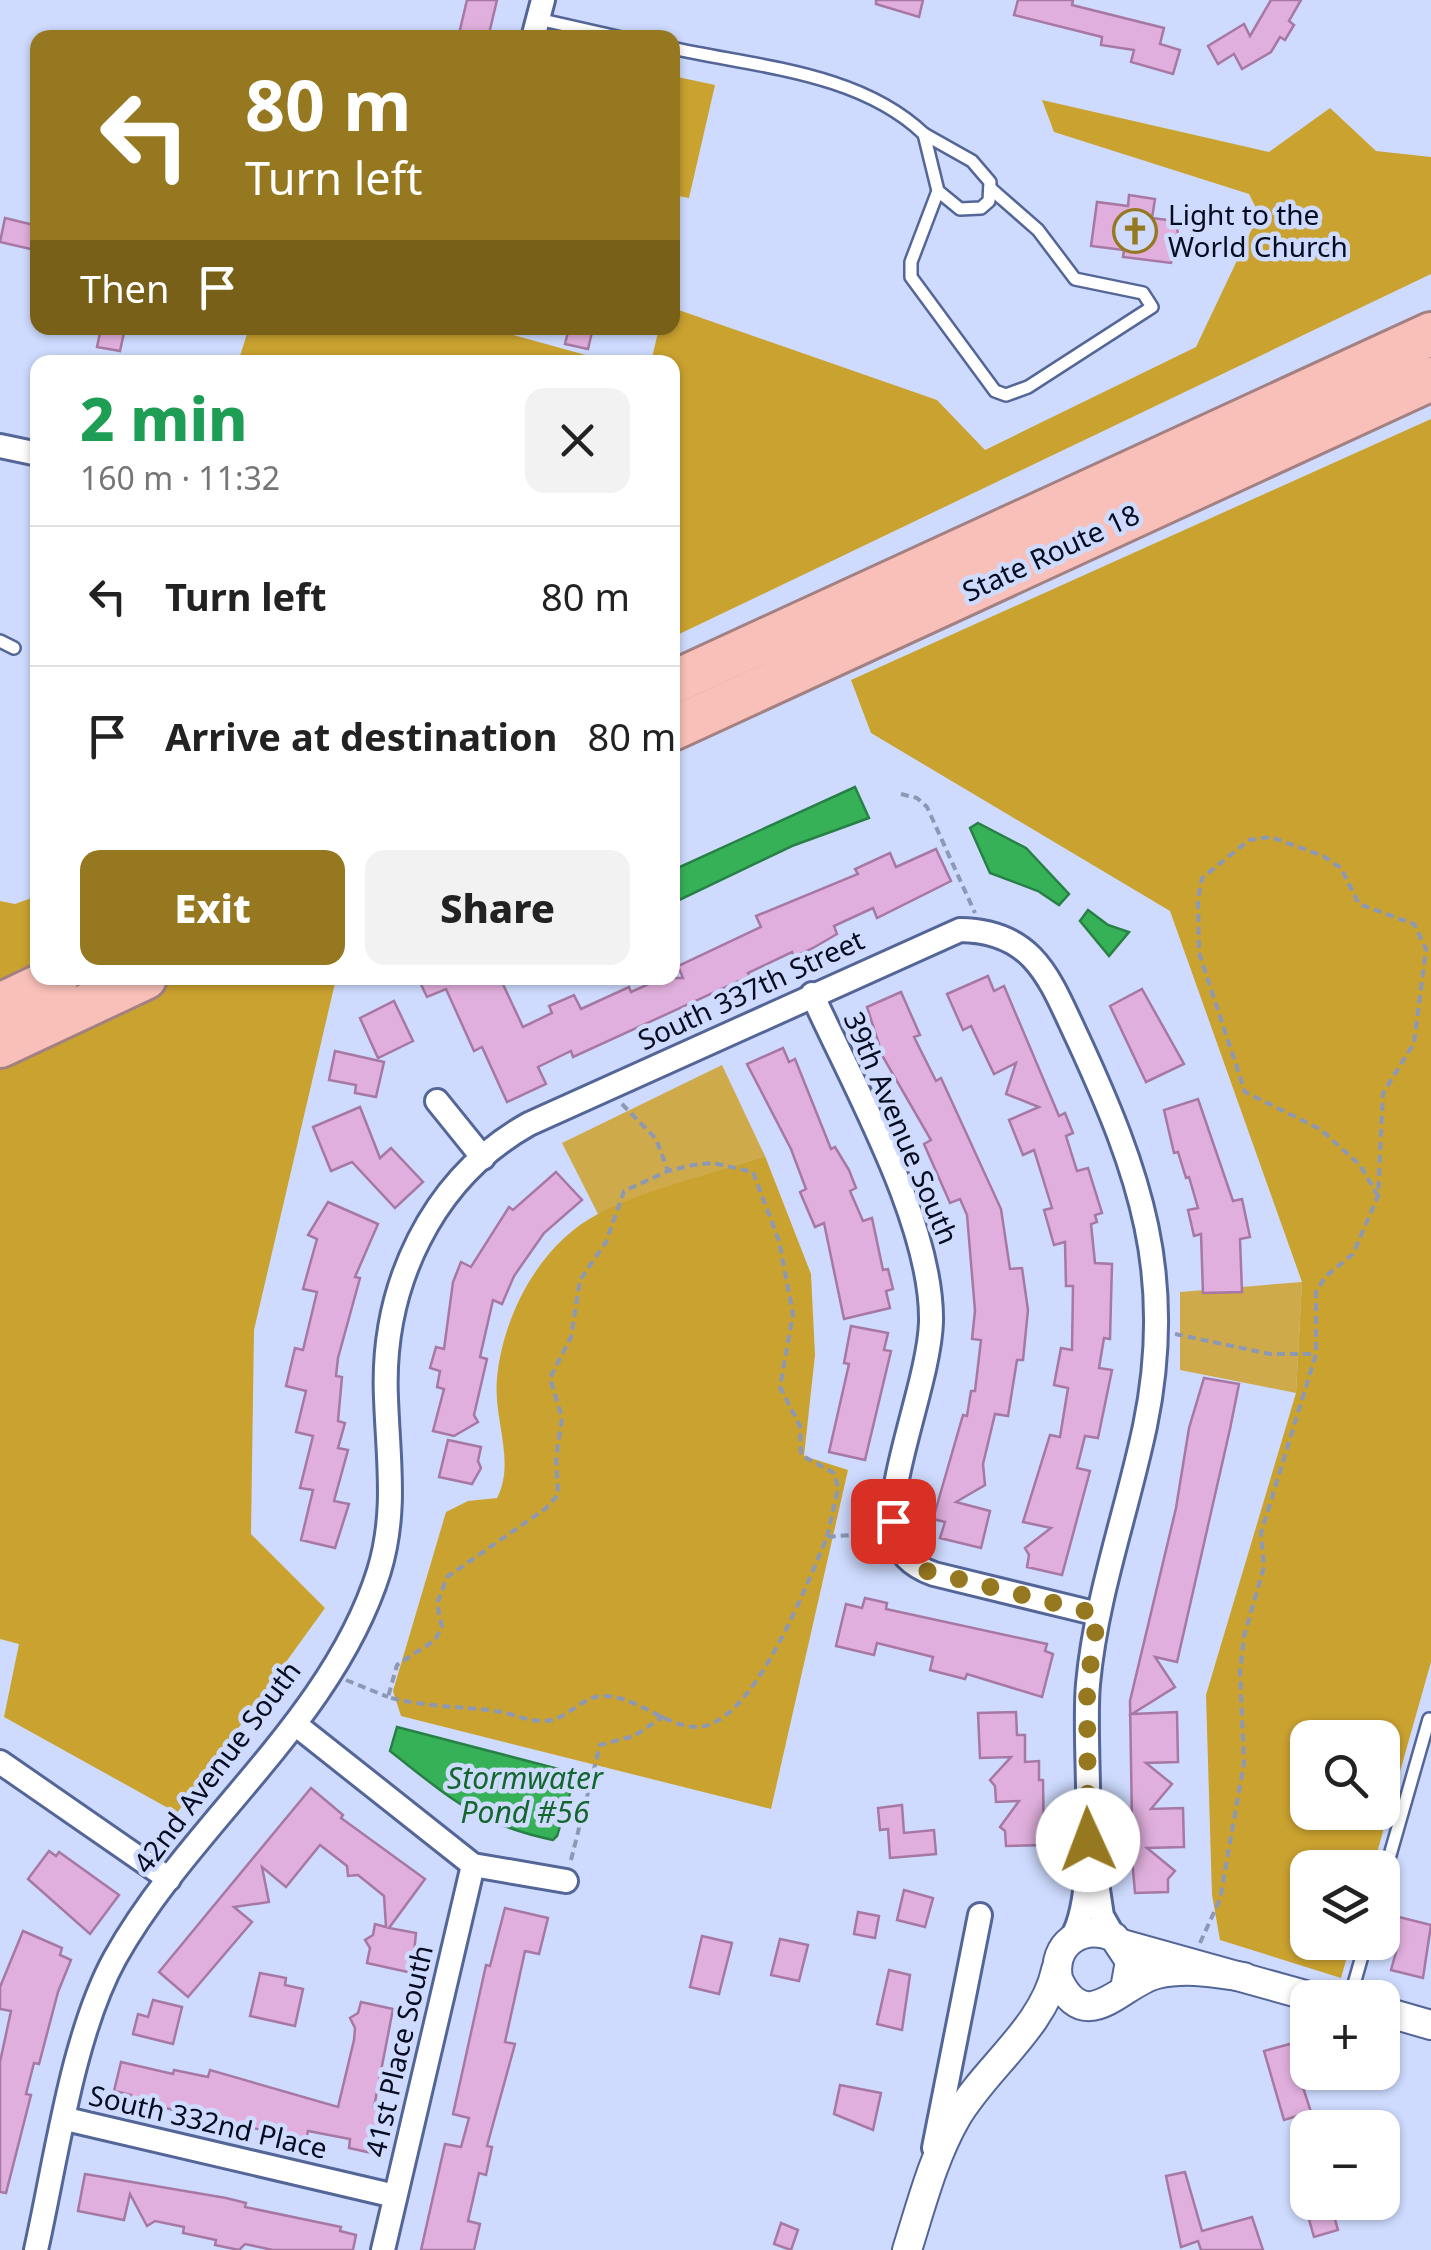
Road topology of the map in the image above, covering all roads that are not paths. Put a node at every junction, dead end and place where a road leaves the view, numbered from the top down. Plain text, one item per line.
1 (538, 19) edge
2 (587, 30) edge
3 (680, 50) edge
4 (924, 134) junction
5 (990, 188) junction
6 (938, 191) junction
7 (1431, 334) edge
8 (1431, 379) edge
9 (0, 446) edge
10 (30, 452) edge
11 (0, 641) edge
12 (14, 648) dead end
13 (680, 679) edge
14 (680, 725) edge
15 (43, 985) edge
16 (130, 985) edge
17 (812, 994) junction
18 (0, 1005) edge
19 (0, 1046) edge
20 (438, 1101) dead end
21 (530, 1124) joint
22 (483, 1158) junction
23 (1098, 1614) junction
24 (1429, 1720) edge
25 (294, 1724) junction
26 (0, 1762) edge
27 (1088, 1840) junction
28 (1392, 1850) edge
29 (473, 1865) junction
30 (169, 1879) junction
31 (566, 1880) road end
32 (980, 1915) dead end
33 (1071, 1939) junction
34 (1118, 1940) junction
35 (1056, 1970) junction
36 (1244, 1977) junction
37 (1125, 1990) junction
38 (1290, 1990) edge
39 (1085, 2005) junction
40 (1400, 2016) edge
41 (1431, 2024) edge
42 (1010, 2044) junction
43 (66, 2119) junction
44 (928, 2181) junction
45 (395, 2196) junction
46 (36, 2250) edge
47 (383, 2250) edge
48 (908, 2250) edge

1 - 2 lane
3 - 4 lane
4 - 5 lane
4 - 6 lane
5 - 6 lane
5 - 6 lane
7 - 13 highway, State Route 18
8 - 14 highway, State Route 18
9 - 10 street
11 - 12 lane
15 - 18 highway
16 - 19 highway
17 - 21 street, South 337th Street
17 - 23 street, 39th Avenue South
17 - 23 street, South 337th Street
20 - 22 street
21 - 22 street, 42nd Avenue South
22 - 25 street, 42nd Avenue South
23 - 27 street
24 - 28 lane
25 - 29 street
25 - 30 street, 42nd Avenue South
26 - 30 street
27 - 33 street
27 - 34 street
29 - 31 street
29 - 45 street, 41st Place South
30 - 43 street, 42nd Avenue South
32 - 44 street
33 - 34 street
33 - 35 street
34 - 36 street
34 - 37 street
35 - 39 street
35 - 42 street
36 - 37 street
36 - 38 street
37 - 39 street
39 - 42 street
40 - 41 street
42 - 44 street
43 - 45 street, South 332nd Place
43 - 46 street, 42nd Avenue South
44 - 48 street
45 - 47 street, 41st Place South

